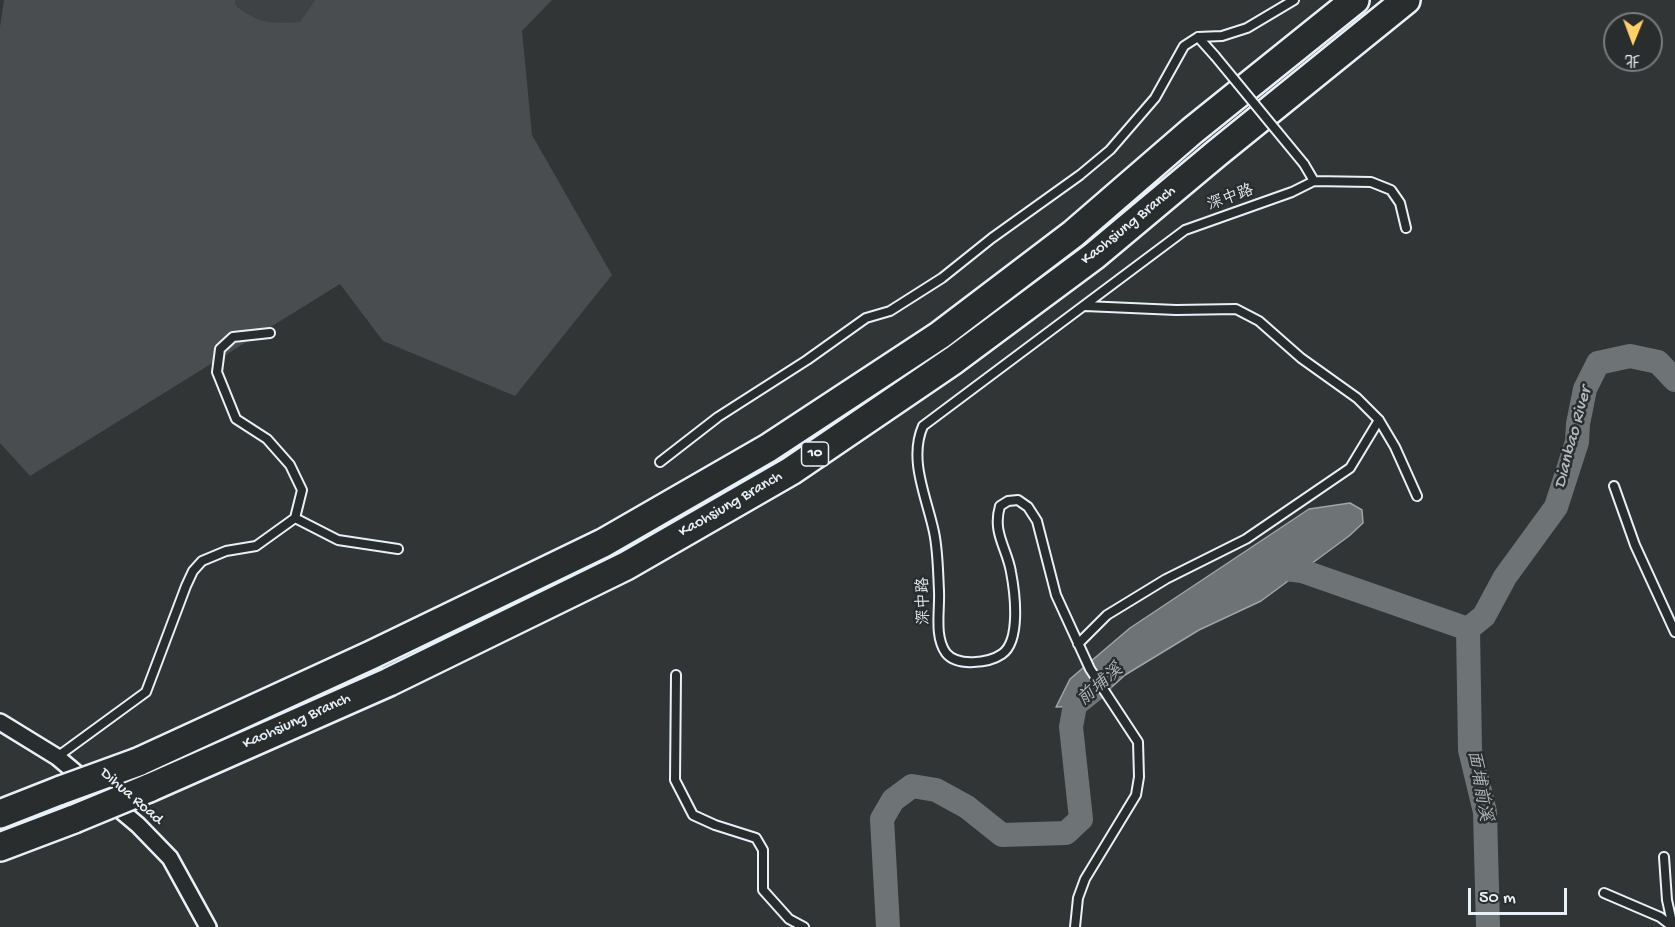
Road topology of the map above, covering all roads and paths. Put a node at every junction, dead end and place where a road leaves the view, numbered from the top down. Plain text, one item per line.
1 (1294, 0) edge
2 (1355, 0) edge
3 (1406, 0) edge
4 (1198, 38) junction
5 (1314, 181) junction
6 (1406, 228) dead end
7 (1085, 306) junction
8 (270, 333) dead end
9 (1378, 420) junction
10 (660, 462) dead end
11 (1614, 486) dead end
12 (1417, 496) dead end
13 (295, 518) junction
14 (398, 549) dead end
15 (1675, 632) edge
16 (1078, 644) junction
17 (676, 675) dead end
18 (0, 723) edge
19 (57, 758) junction
20 (0, 814) edge
21 (0, 847) edge
22 (1664, 857) dead end
23 (1604, 893) dead end
24 (208, 927) edge
25 (804, 927) edge
26 (1075, 927) edge
27 (1673, 927) edge

1 - 4 lane
2 - 20 highway, Kaohsiung Branch / 10, bridge
3 - 21 highway, Kaohsiung Branch / 10, bridge
4 - 5 lane, bridge
4 - 10 lane
5 - 6 lane, 深中路
5 - 7 lane, 深中路
7 - 9 lane
7 - 16 lane, 深中路
8 - 13 lane
9 - 12 lane
9 - 16 lane
11 - 15 lane
13 - 14 lane
13 - 19 lane
16 - 26 lane, 深中路
17 - 25 lane
18 - 19 street, Dihua Road
19 - 24 street, Dihua Road
22 - 27 lane
23 - 27 lane

